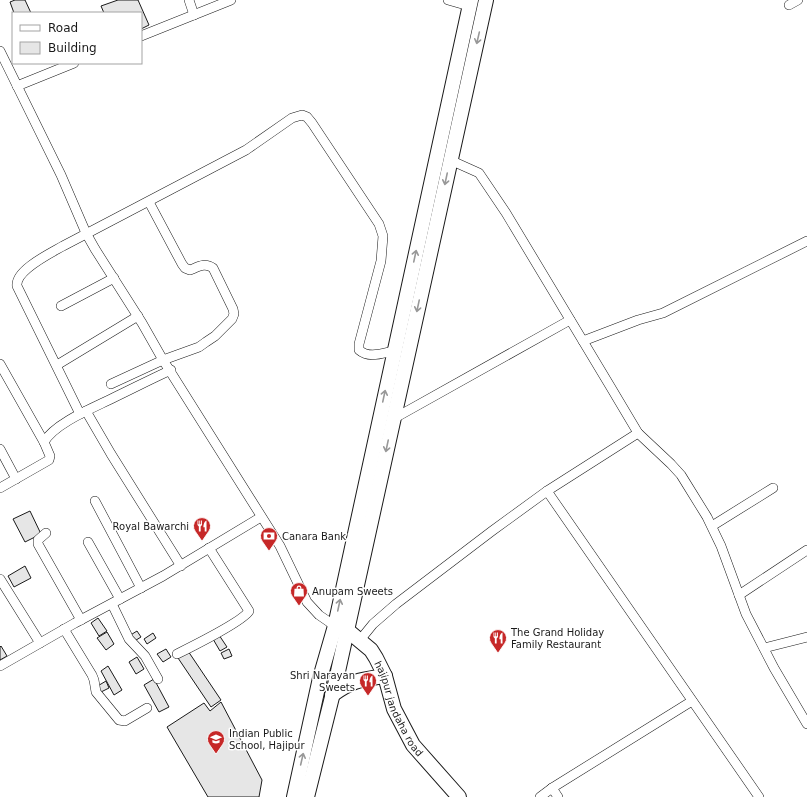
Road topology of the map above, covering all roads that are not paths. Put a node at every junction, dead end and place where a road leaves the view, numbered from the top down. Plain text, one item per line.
1 (189, 0) edge
2 (231, 0) edge
3 (448, 0) edge
4 (486, 0) edge
5 (798, 0) edge
6 (470, 3) edge
7 (789, 5) dead end
8 (194, 14) junction
9 (142, 36) edge
10 (0, 51) edge
11 (3, 63) edge
12 (72, 64) edge
13 (17, 86) junction
14 (450, 160) junction
15 (149, 202) junction
16 (86, 233) junction
17 (807, 241) edge
18 (114, 278) junction
19 (61, 306) dead end
20 (138, 316) junction
21 (570, 320) junction
22 (583, 341) junction
23 (394, 351) junction
24 (163, 360) junction
25 (0, 364) edge
26 (57, 365) junction
27 (170, 370) junction
28 (111, 384) dead end
29 (83, 413) junction
30 (393, 419) junction
31 (638, 434) junction
32 (44, 442) junction
33 (0, 449) edge
34 (16, 479) junction
35 (0, 488) edge
36 (773, 488) dead end
37 (547, 491) junction
38 (95, 501) dead end
39 (261, 517) junction
40 (712, 526) junction
41 (46, 533) dead end
42 (88, 542) dead end
43 (209, 548) junction
44 (807, 550) edge
45 (181, 566) junction
46 (0, 579) edge
47 (141, 588) junction
48 (739, 595) junction
49 (120, 599) junction
50 (112, 604) junction
51 (81, 620) junction
52 (341, 628) junction
53 (64, 629) junction
54 (807, 637) edge
55 (360, 640) junction
56 (40, 643) junction
57 (764, 648) junction
58 (177, 654) dead end
59 (0, 666) edge
60 (385, 676) junction
61 (158, 679) dead end
62 (332, 695) junction
63 (692, 701) junction
64 (147, 708) dead end
65 (803, 708) edge
66 (807, 724) edge
67 (552, 788) junction
68 (294, 797) edge
69 (307, 797) edge
70 (459, 797) edge
71 (540, 797) edge
72 (558, 797) edge
73 (759, 797) edge

1 - 8 street
2 - 8 street
3 - 6 street
4 -> 14 highway
5 - 7 street
23 -> 6 highway
8 - 9 street
10 - 11 street
11 - 13 street
12 - 13 street
13 - 16 street
14 - 21 street
14 -> 30 highway
15 - 16 street
15 - 23 street
15 - 24 street
16 - 18 street
16 - 26 street
17 - 22 street
18 - 19 street
18 - 20 street
20 - 24 street
20 - 26 street
21 - 22 street
21 - 30 street
22 - 31 street
52 -> 23 highway
24 - 27 street
24 - 28 street
25 - 32 street
26 - 29 street
27 - 29 street
27 - 39 street
29 - 32 street
29 - 45 street
30 -> 52 highway
31 - 37 street
31 - 40 street
32 - 34 street
33 - 34 street
34 - 35 street
36 - 40 street
37 - 55 street
37 - 63 street
38 - 47 street
39 - 43 street
39 - 52 street
40 - 48 street
41 - 51 street
42 - 49 street
43 - 45 street
43 - 58 street
44 - 48 street
45 - 47 street
46 - 56 street
47 - 49 street
48 - 57 street
49 - 50 street
50 - 51 street
50 - 61 street
51 - 53 street
52 - 55 highway, hajipur jandaha road
52 - 62 highway
68 -> 52 highway
53 - 56 street
53 - 64 street
54 - 57 street
55 - 60 highway, hajipur jandaha road
56 - 59 street
57 - 65 street
60 - 62 highway
60 - 70 highway, hajipur jandaha road
62 - 69 highway
63 - 67 street
63 - 73 street
65 - 66 street
67 - 71 street
67 - 72 street

